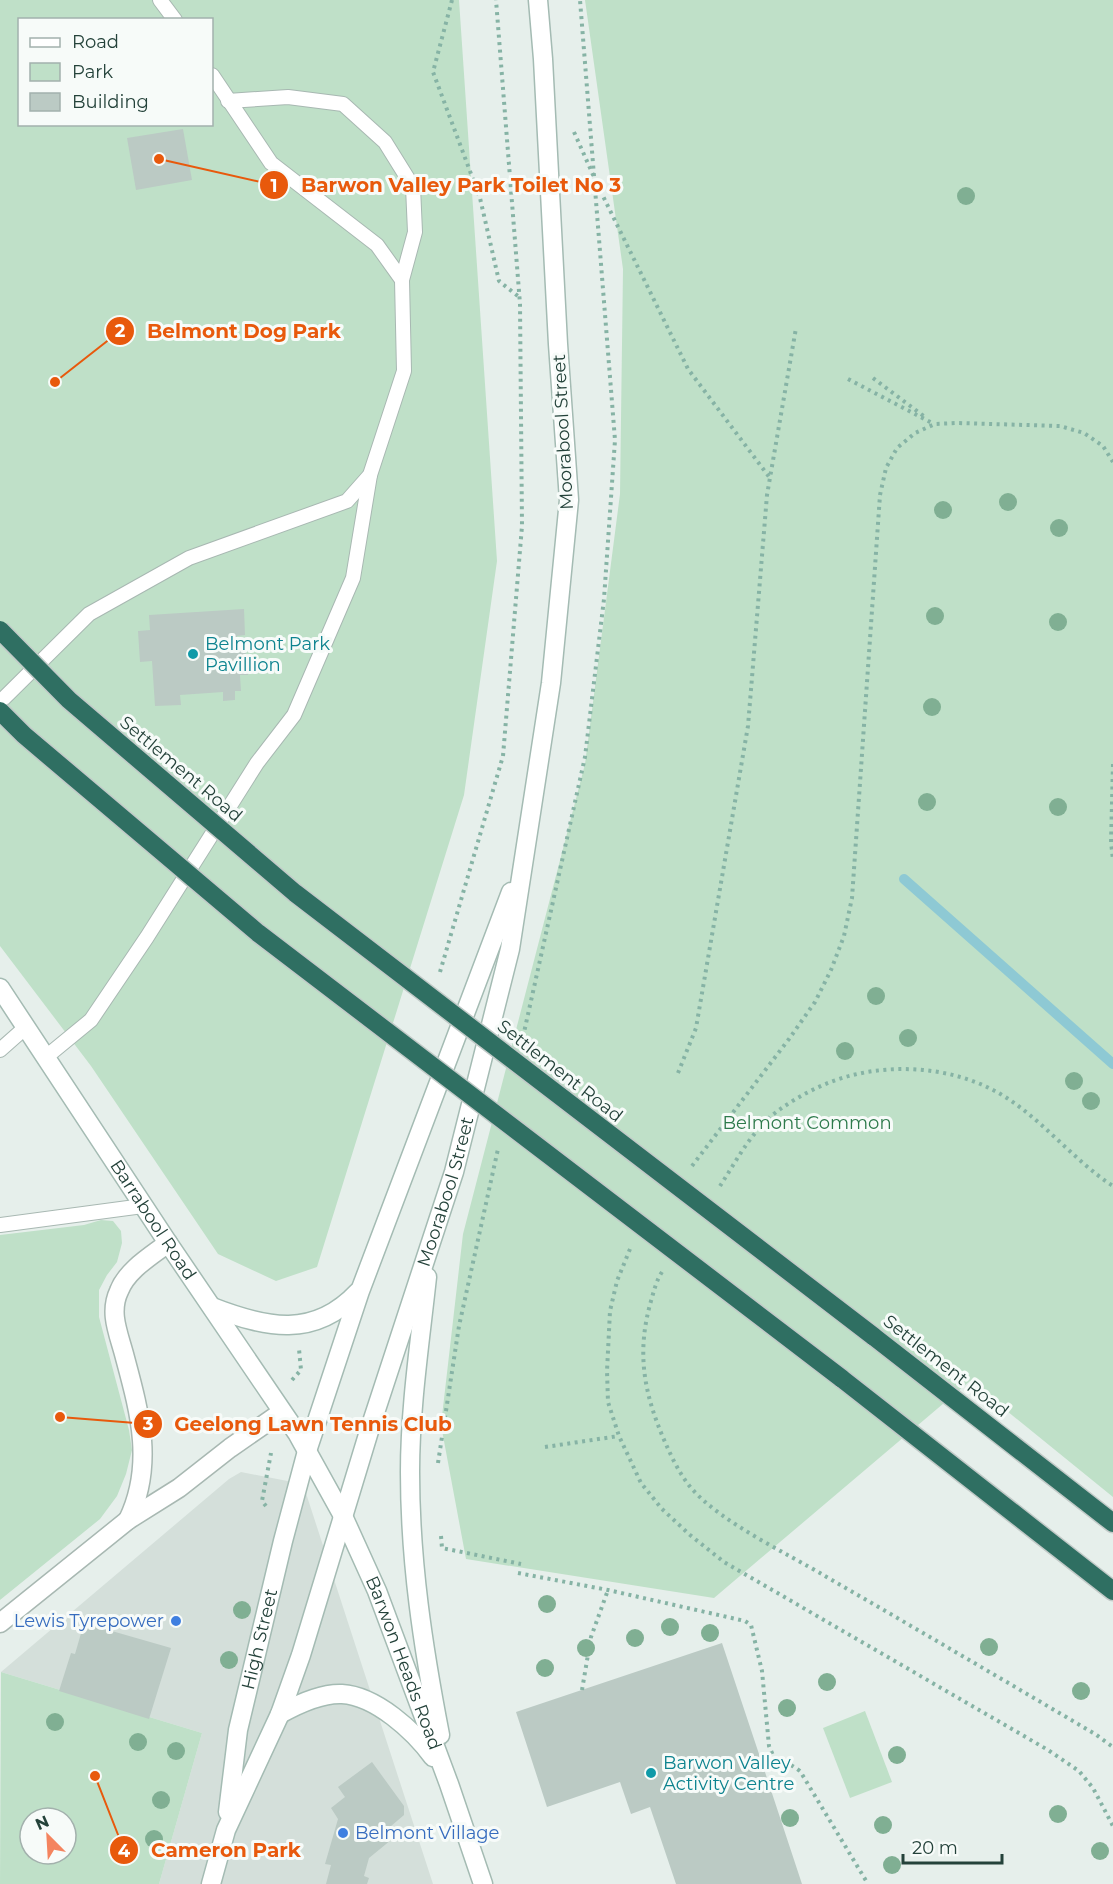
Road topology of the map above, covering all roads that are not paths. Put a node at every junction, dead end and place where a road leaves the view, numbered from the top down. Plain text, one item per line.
1 (160, 0) edge
2 (538, 0) edge
3 (174, 18) edge
4 (213, 77) edge
5 (228, 101) junction
6 (402, 280) junction
7 (370, 475) junction
8 (0, 630) edge
9 (0, 702) edge
10 (0, 711) edge
11 (522, 862) junction
12 (0, 988) edge
13 (26, 1027) junction
14 (0, 1050) edge
15 (46, 1057) junction
16 (143, 1206) junction
17 (0, 1225) edge
18 (431, 1238) junction
19 (168, 1243) junction
20 (360, 1291) junction
21 (212, 1307) junction
22 (282, 1412) junction
23 (307, 1451) junction
24 (343, 1516) junction
25 (128, 1520) junction
26 (1113, 1523) edge
27 (1113, 1591) edge
28 (0, 1623) edge
29 (280, 1714) junction
30 (449, 1784) junction
31 (226, 1830) junction
32 (211, 1884) edge
33 (483, 1884) edge

1 - 3 lane
2 - 11 street, Moorabool Street
4 - 5 lane
5 - 6 lane
5 - 6 lane
6 - 7 lane
7 - 9 lane
7 - 15 lane
8 - 26 highway, Settlement Road, bridge
10 - 27 highway, bridge
11 - 18 street, Moorabool Street
11 - 20 street, Moorabool Street
12 - 13 street, Barrabool Road
13 - 14 lane
13 - 15 street, Barrabool Road
15 - 16 street, Barrabool Road
16 - 17 lane
16 - 19 street, Barrabool Road
18 - 24 street, Moorabool Street
18 - 30 street
19 - 21 street, Barrabool Road
19 - 25 street
20 - 21 street
20 - 23 street, Moorabool Street
21 - 22 street, Barrabool Road
22 - 23 street, Barrabool Road
22 - 25 street
23 - 24 street, Barwon Heads Road
23 - 31 street, High Street
24 - 29 street, High Street
24 - 30 street, Barwon Heads Road
25 - 28 street
29 - 30 street
29 - 31 street, High Street
30 - 33 street, Barwon Heads Road
31 - 32 street, High Street

